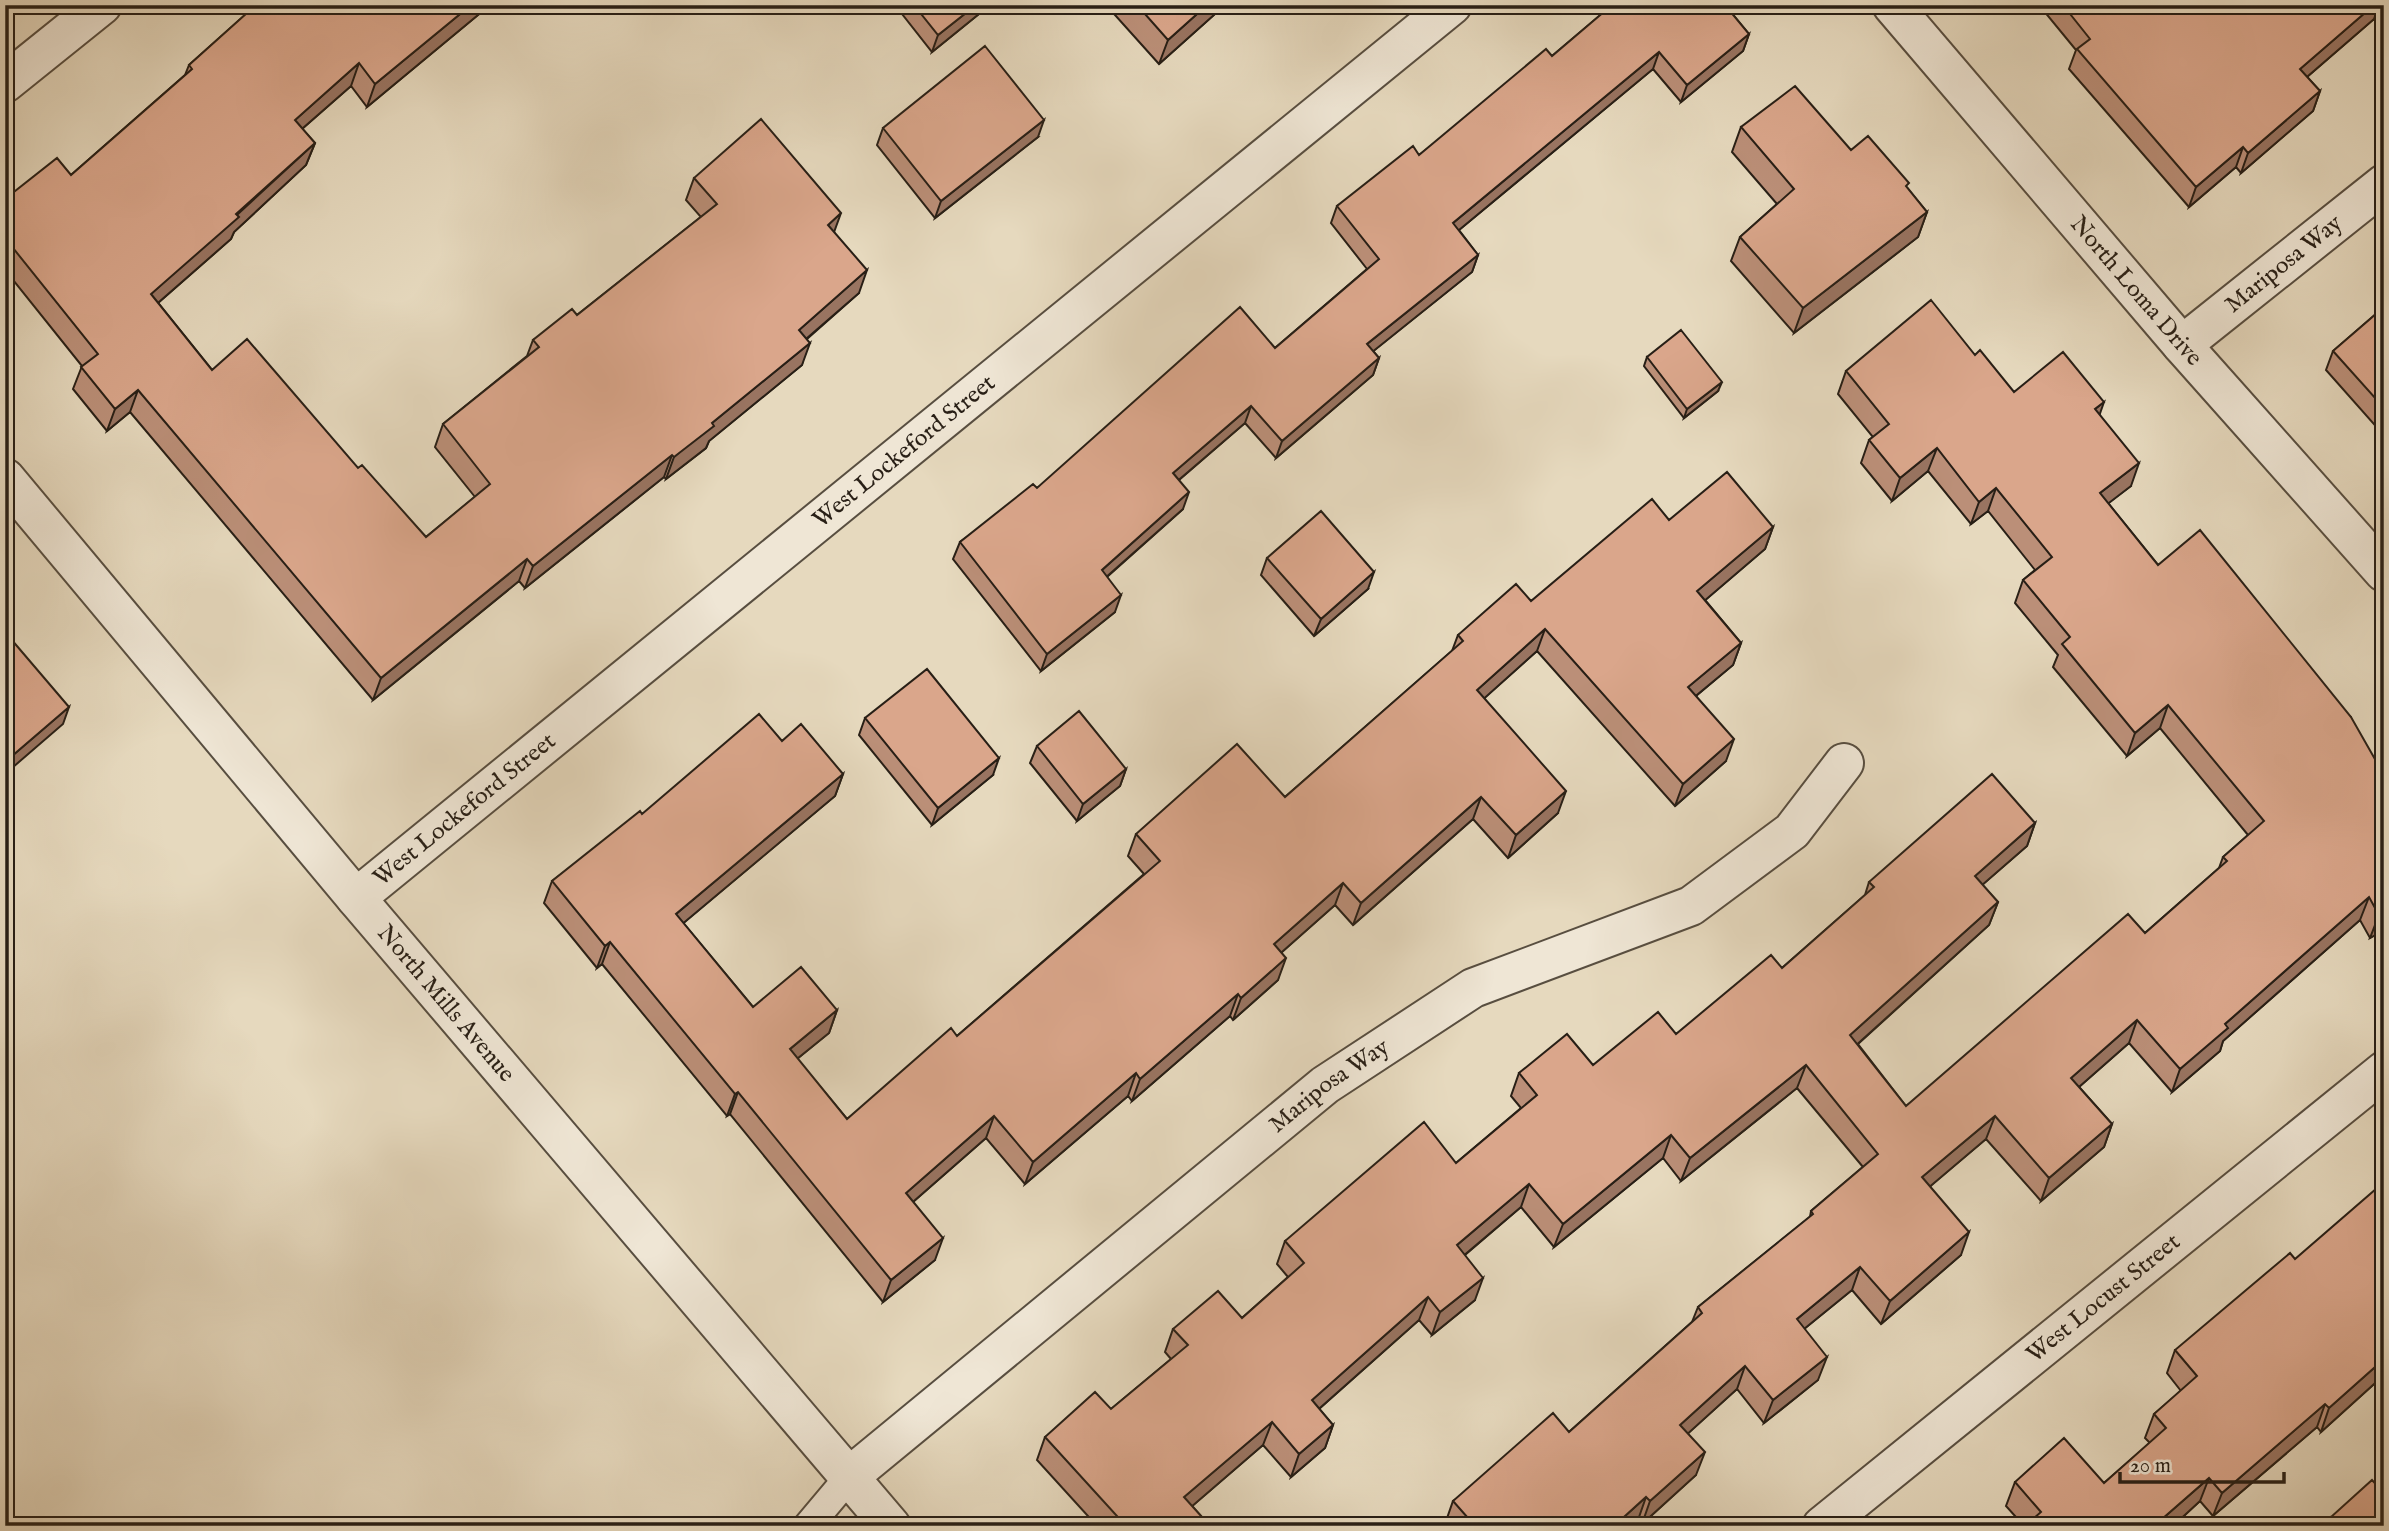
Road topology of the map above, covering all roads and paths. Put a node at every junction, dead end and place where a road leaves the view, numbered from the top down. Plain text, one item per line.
1 (102, 5) edge
2 (1451, 5) edge
3 (1892, 5) edge
4 (5, 83) edge
5 (2384, 184) edge
6 (2182, 345) junction
7 (5, 478) edge
8 (2384, 572) edge
9 (1844, 763) dead end
10 (356, 898) junction
11 (2384, 1071) edge
12 (850, 1476) junction
13 (808, 1526) edge
14 (891, 1526) edge
15 (1822, 1526) edge

1 - 4 street
2 - 10 street, West Lockeford Street
3 - 6 street, North Loma Drive
5 - 6 street, Mariposa Way
6 - 8 street, North Loma Drive
7 - 10 street, North Mills Avenue
9 - 12 street, Mariposa Way
10 - 12 street, North Mills Avenue
11 - 15 street, West Locust Street
12 - 13 lane
12 - 14 street, North Mills Avenue

